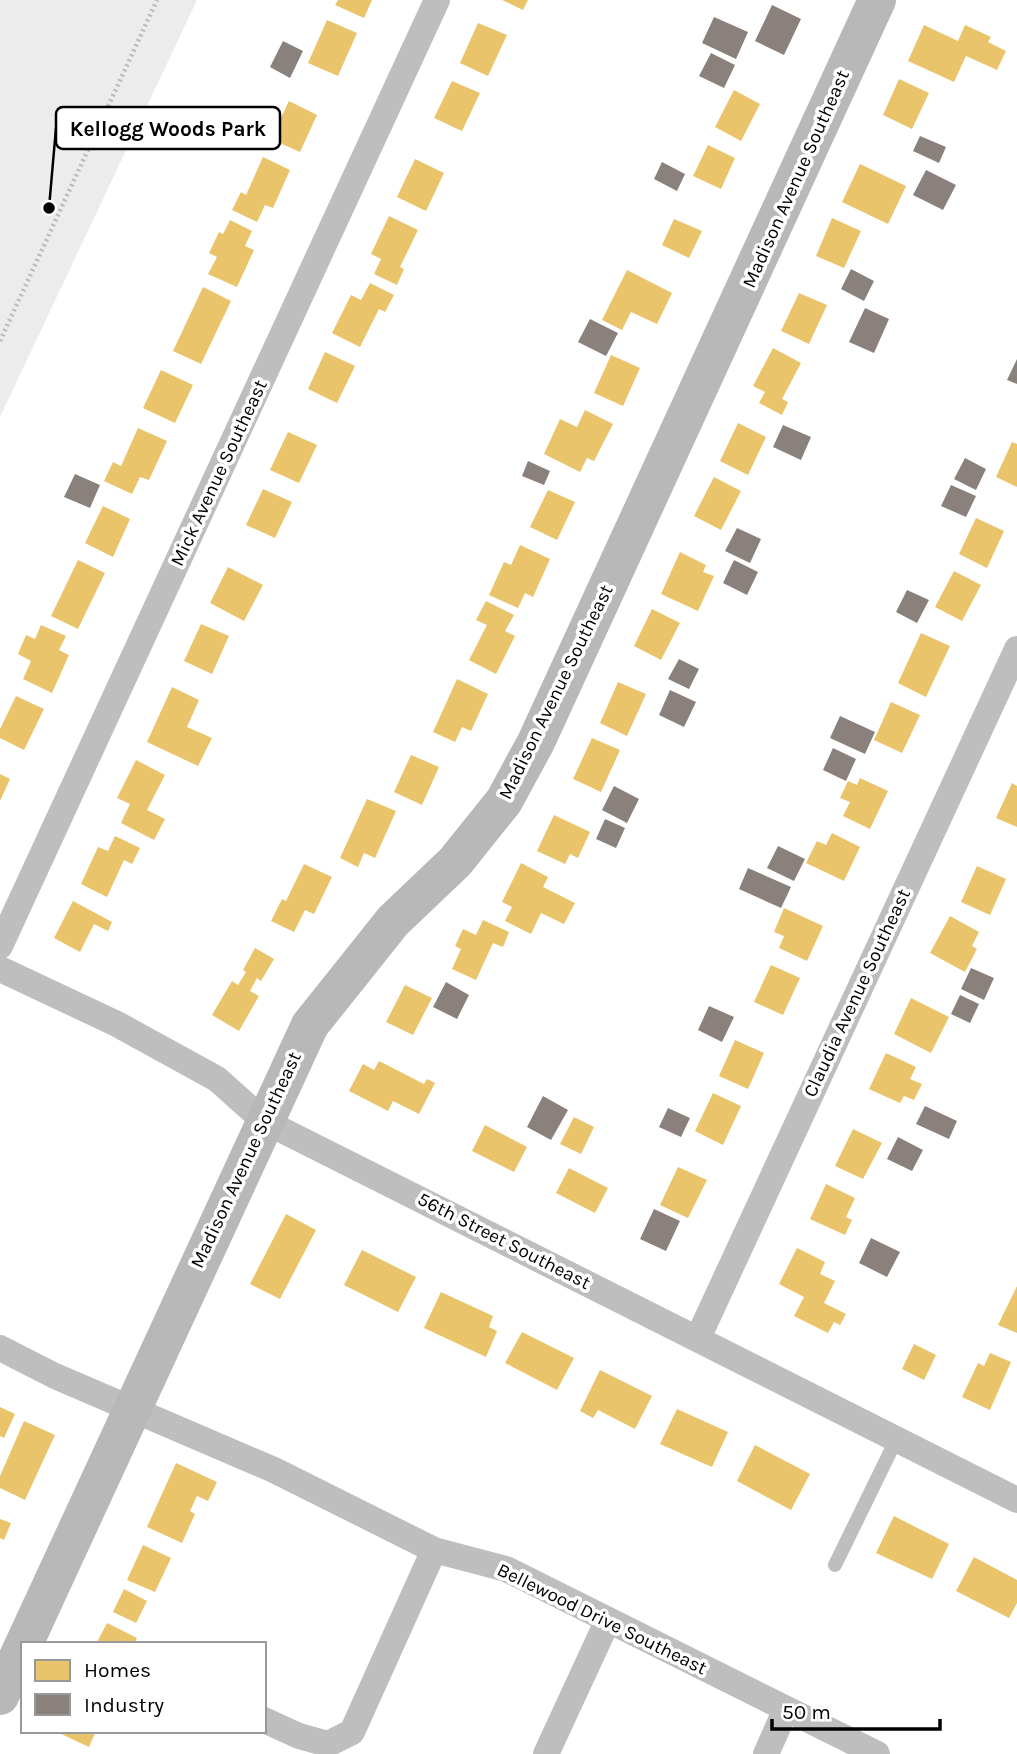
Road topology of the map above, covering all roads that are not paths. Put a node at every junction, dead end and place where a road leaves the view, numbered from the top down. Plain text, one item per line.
1 (437, 0) edge
2 (877, 0) edge
3 (1017, 649) edge
4 (0, 946) edge
5 (0, 969) edge
6 (264, 1121) junction
7 (698, 1338) junction
8 (0, 1348) edge
9 (131, 1408) junction
10 (897, 1438) junction
11 (1017, 1500) edge
12 (435, 1550) junction
13 (835, 1565) dead end
14 (608, 1620) junction
15 (12, 1661) edge
16 (786, 1709) junction
17 (266, 1721) edge
18 (546, 1754) edge
19 (766, 1754) edge
20 (877, 1754) edge

1 - 4 street, Mick Avenue Southeast
2 - 6 street, Madison Avenue Southeast
3 - 7 street, Claudia Avenue Southeast
5 - 6 street, 56th Street Southeast
6 - 7 street, 56th Street Southeast
6 - 9 street, Madison Avenue Southeast
7 - 10 street, 56th Street Southeast
8 - 9 street, Bellewood Drive Southeast
9 - 12 street, Bellewood Drive Southeast
9 - 15 street, Madison Avenue Southeast
10 - 11 street, 56th Street Southeast
10 - 13 lane
12 - 14 street, Bellewood Drive Southeast
12 - 17 street
14 - 16 street, Bellewood Drive Southeast
14 - 18 street
16 - 19 street
16 - 20 street, Bellewood Drive Southeast

